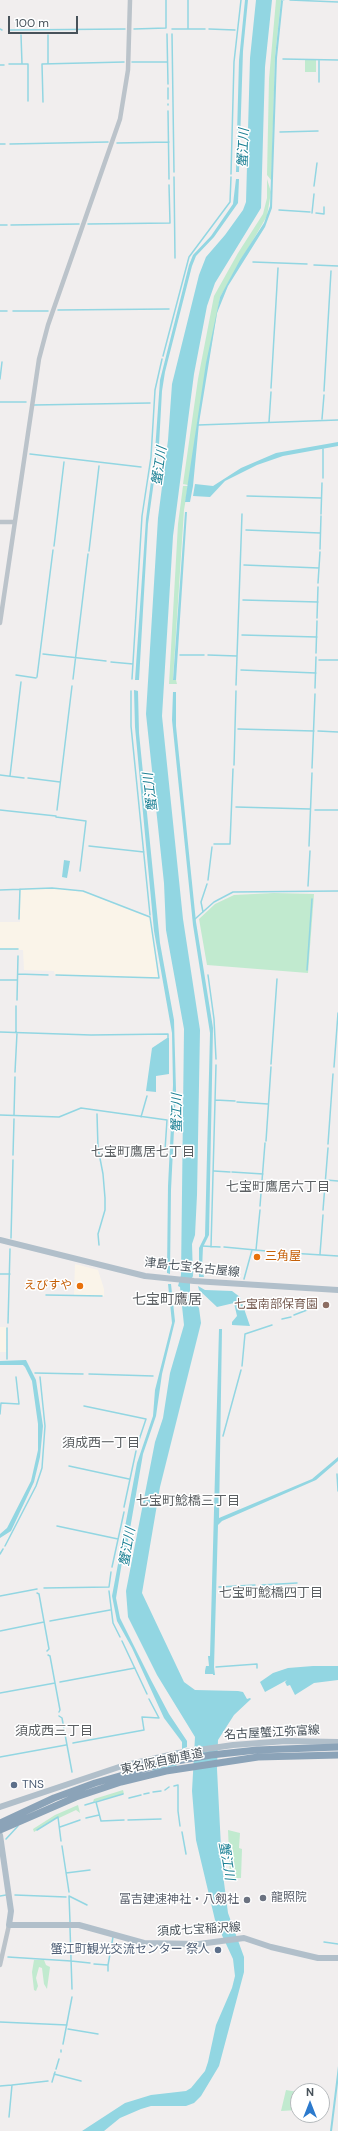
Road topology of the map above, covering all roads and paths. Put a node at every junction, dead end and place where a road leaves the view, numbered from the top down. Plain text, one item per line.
1 (130, 0) edge
2 (0, 522) edge
3 (14, 522) junction
4 (0, 623) edge
5 (0, 1240) edge
6 (338, 1290) edge
7 (338, 1742) edge
8 (338, 1747) edge
9 (338, 1755) edge
10 (118, 1775) junction
11 (56, 1805) junction
12 (0, 1807) edge
13 (0, 1818) edge
14 (0, 1822) edge
15 (0, 1830) edge
16 (0, 1835) edge
17 (9, 1925) junction
18 (338, 1958) edge
19 (0, 1965) edge

1 - 3 street
2 - 3 street
3 - 4 street
5 - 6 main road, 津島七宝名古屋線
7 - 12 main road, 名古屋蟹江弥富線
8 - 10 highway, 東名阪自動車道
9 - 11 highway, 東名阪自動車道
10 - 13 highway
10 - 14 highway, 東名阪自動車道
11 - 15 highway, 東名阪自動車道
11 - 16 highway
16 - 17 main road
17 - 18 main road, 須成七宝稲沢線
17 - 19 street

